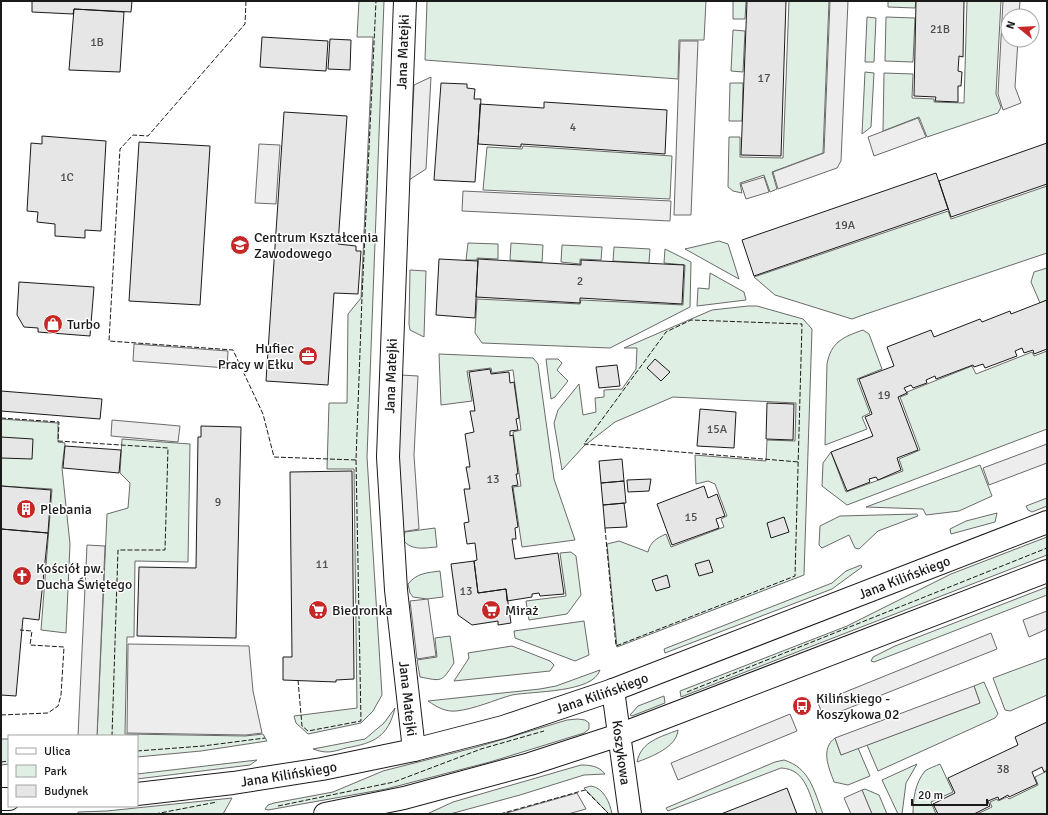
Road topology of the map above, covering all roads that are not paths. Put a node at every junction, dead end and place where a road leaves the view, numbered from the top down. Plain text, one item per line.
1 (405, 1) edge
2 (1047, 522) edge
3 (1047, 571) edge
4 (612, 690) junction
5 (618, 735) junction
6 (414, 750) junction
7 (138, 794) edge
8 (325, 814) edge
9 (630, 814) edge

1 - 6 street, Jana Matejki
2 - 4 street, Jana Kilińskiego
3 - 5 street
4 - 5 street, Koszykowa
4 - 6 street, Jana Kilińskiego
5 - 8 street
5 - 9 street, Koszykowa
6 - 7 street, Jana Kilińskiego

